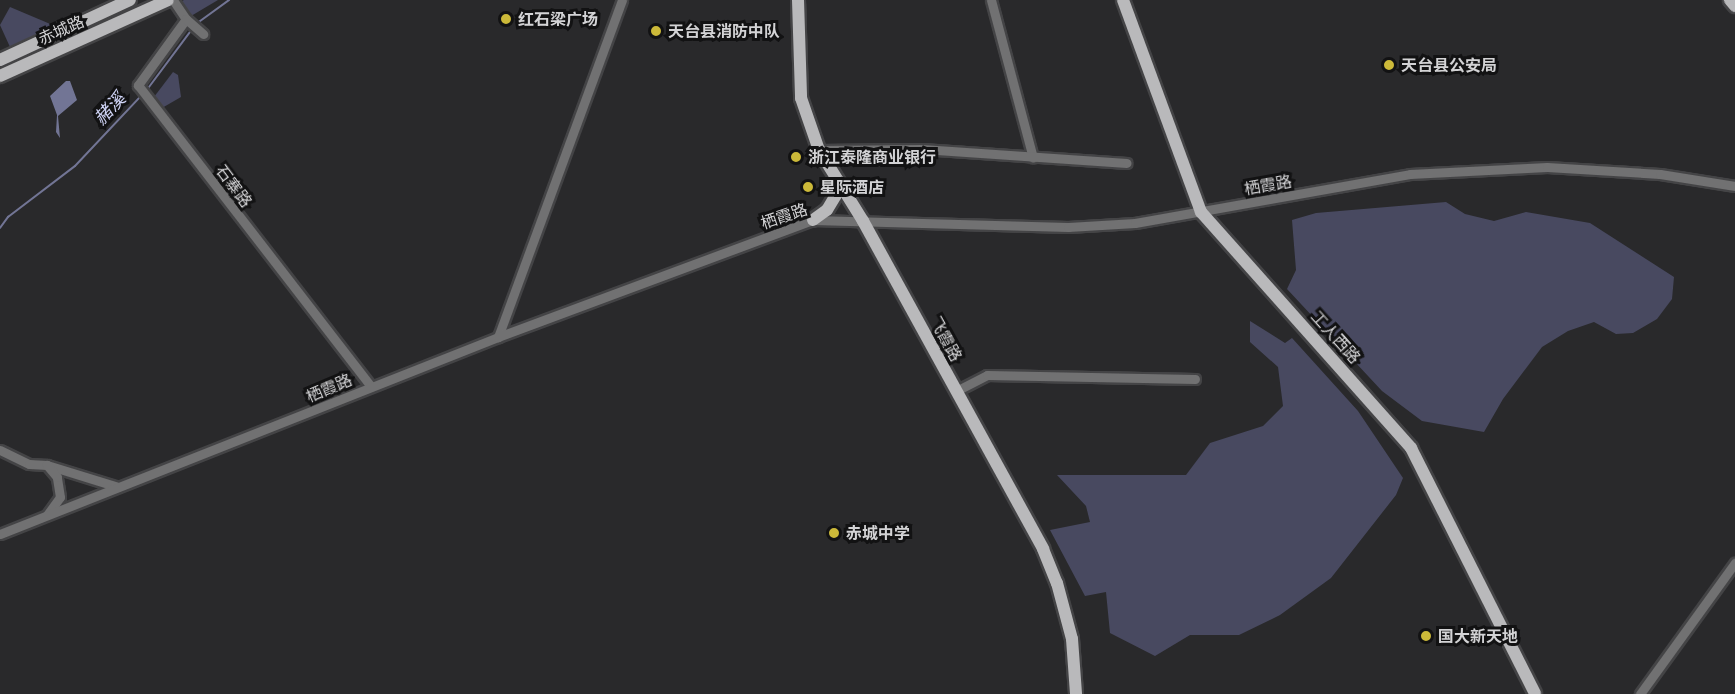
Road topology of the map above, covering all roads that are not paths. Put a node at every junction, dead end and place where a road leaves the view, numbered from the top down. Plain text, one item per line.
1 (130, 0) edge
2 (171, 0) edge
3 (622, 0) edge
4 (798, 0) edge
5 (991, 0) edge
6 (1123, 0) edge
7 (1730, 0) edge
8 (1735, 6) edge
9 (186, 19) junction
10 (203, 34) dead end
11 (0, 60) edge
12 (0, 76) edge
13 (819, 150) junction
14 (1033, 158) junction
15 (1127, 163) dead end
16 (836, 180) junction
17 (1735, 186) edge
18 (1201, 212) junction
19 (813, 219) junction
20 (863, 221) junction
21 (498, 337) junction
22 (1195, 379) dead end
23 (371, 387) junction
24 (956, 391) junction
25 (0, 450) edge
26 (47, 465) junction
27 (118, 487) junction
28 (47, 515) junction
29 (0, 534) edge
30 (1735, 563) edge
31 (1074, 672) junction
32 (1069, 694) edge
33 (1076, 694) edge
34 (1535, 694) edge
35 (1640, 694) edge

1 - 11 main road, 赤城路
2 - 9 street
2 - 12 main road, 赤城路
3 - 21 street
4 - 13 main road, 飞霞路
5 - 14 street
6 - 18 main road, 工人西路
7 - 8 main road
9 - 10 street
9 - 23 street, 石寨路
13 - 14 street
13 - 16 main road, 飞霞路
14 - 15 street
16 - 19 main road
16 - 20 main road, 飞霞路
17 - 18 street, 栖霞路
18 - 20 street, 栖霞路
18 - 34 main road, 工人西路
19 - 20 street, 栖霞路
19 - 21 street, 栖霞路
20 - 24 main road, 飞霞路
21 - 23 street, 栖霞路
22 - 24 street
23 - 27 street, 栖霞路
24 - 31 main road, 飞霞路
25 - 26 street
26 - 27 street
26 - 28 street
27 - 28 street, 栖霞路
28 - 29 street, 栖霞路
30 - 35 street
31 - 32 main road
31 - 33 main road, 飞霞路

